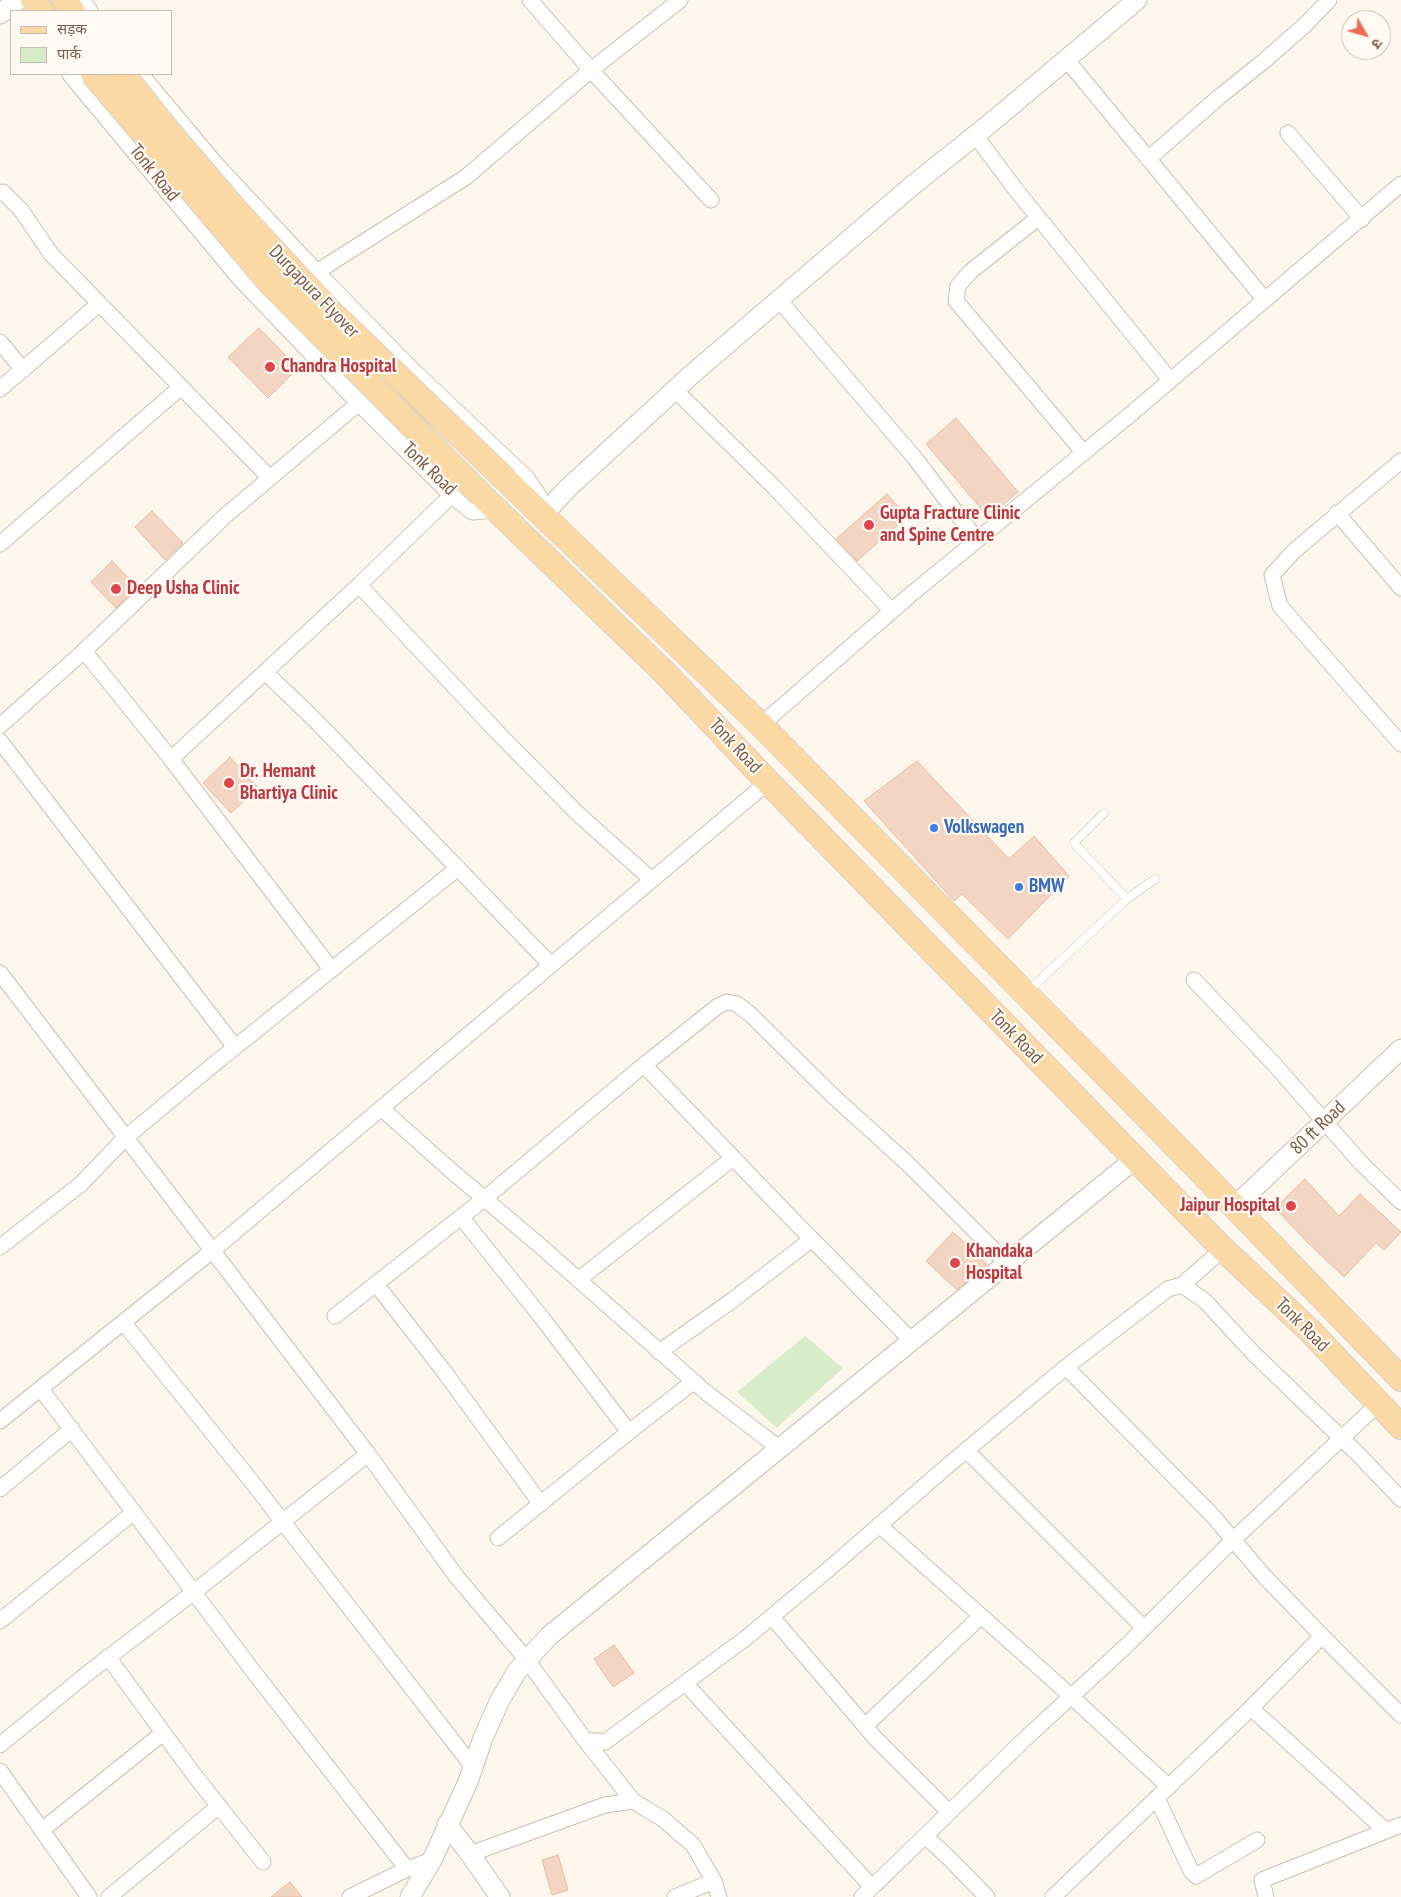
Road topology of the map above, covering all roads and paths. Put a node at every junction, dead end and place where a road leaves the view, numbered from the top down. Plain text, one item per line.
1 (64, 0) edge
2 (79, 0) edge
3 (530, 0) edge
4 (680, 0) edge
5 (1138, 0) edge
6 (1329, 0) edge
7 (16, 5) edge
8 (38, 10) edge
9 (72, 10) edge
10 (87, 10) edge
11 (1066, 59) junction
12 (591, 70) junction
13 (73, 75) edge
14 (94, 75) edge
15 (124, 75) edge
16 (139, 75) edge
17 (1288, 133) dead end
18 (976, 135) junction
19 (1148, 160) junction
20 (228, 180) junction
21 (1401, 184) edge
22 (0, 193) edge
23 (711, 200) dead end
24 (187, 213) junction
25 (1038, 218) junction
26 (1362, 218) junction
27 (315, 273) junction
28 (779, 300) junction
29 (1265, 300) junction
30 (99, 304) junction
31 (0, 342) edge
32 (24, 370) junction
33 (1170, 380) junction
34 (181, 387) junction
35 (0, 389) edge
36 (675, 390) junction
37 (360, 402) junction
38 (1084, 453) junction
39 (1401, 461) edge
40 (270, 478) junction
41 (452, 494) junction
42 (487, 501) junction
43 (1337, 513) junction
44 (543, 515) junction
45 (978, 540) junction
46 (0, 544) edge
47 (359, 585) junction
48 (1401, 588) edge
49 (892, 611) junction
50 (84, 651) junction
51 (265, 672) junction
52 (760, 725) junction
53 (0, 726) edge
54 (0, 742) edge
55 (1401, 744) edge
56 (171, 759) junction
57 (768, 782) junction
58 (1104, 813) dead end
59 (458, 868) junction
60 (1155, 879) dead end
61 (652, 880) junction
62 (1128, 899) junction
63 (551, 964) junction
64 (331, 969) junction
65 (0, 973) edge
66 (1194, 980) dead end
67 (1026, 994) junction
68 (235, 1047) junction
69 (1401, 1049) edge
70 (644, 1065) junction
71 (381, 1108) junction
72 (1324, 1122) junction
73 (125, 1138) junction
74 (733, 1158) junction
75 (1135, 1159) junction
76 (484, 1198) junction
77 (1401, 1202) edge
78 (1234, 1207) junction
79 (461, 1217) junction
80 (812, 1239) junction
81 (0, 1246) edge
82 (1223, 1249) junction
83 (212, 1251) junction
84 (1006, 1262) junction
85 (578, 1280) junction
86 (376, 1284) junction
87 (1182, 1285) junction
88 (335, 1316) dead end
89 (123, 1322) junction
90 (911, 1340) junction
91 (659, 1352) junction
92 (1066, 1366) junction
93 (1401, 1379) edge
94 (694, 1382) junction
95 (41, 1389) junction
96 (1378, 1404) junction
97 (0, 1422) edge
98 (1401, 1427) edge
99 (72, 1430) junction
100 (629, 1432) junction
101 (1341, 1437) junction
102 (779, 1448) junction
103 (966, 1450) junction
104 (368, 1454) junction
105 (0, 1489) edge
106 (1401, 1499) edge
107 (541, 1504) junction
108 (134, 1512) junction
109 (283, 1522) junction
110 (879, 1525) junction
111 (498, 1538) dead end
112 (1233, 1540) junction
113 (194, 1592) junction
114 (772, 1616) junction
115 (980, 1617) junction
116 (0, 1621) edge
117 (1144, 1628) junction
118 (1322, 1636) junction
119 (108, 1657) junction
120 (527, 1660) junction
121 (685, 1683) junction
122 (1071, 1696) junction
123 (1251, 1708) junction
124 (1401, 1715) edge
125 (866, 1726) junction
126 (163, 1733) junction
127 (585, 1740) junction
128 (0, 1745) edge
129 (473, 1768) junction
130 (0, 1771) edge
131 (1169, 1787) junction
132 (1157, 1798) junction
133 (633, 1801) junction
134 (219, 1806) junction
135 (949, 1812) junction
136 (447, 1824) junction
137 (1401, 1826) edge
138 (42, 1830) junction
139 (1386, 1832) junction
140 (925, 1836) junction
141 (1257, 1840) dead end
142 (470, 1854) junction
143 (432, 1860) junction
144 (263, 1862) dead end
145 (407, 1869) junction
146 (714, 1880) junction
147 (867, 1892) edge
148 (89, 1897) edge
149 (109, 1897) edge
150 (350, 1897) edge
151 (410, 1897) edge
152 (500, 1897) edge
153 (675, 1897) edge
154 (719, 1897) edge
155 (987, 1897) edge
156 (1053, 1897) edge
157 (1266, 1897) edge

1 - 9 main road
2 - 10 street
3 - 12 street
4 - 12 street
5 - 11 street
6 - 19 street
7 - 8 main road
11 - 18 street
11 - 19 street
12 - 23 street
12 - 27 street
13 - 24 street, Tonk Road
14 - 42 main road, Durgapura Flyover, bridge
15 - 44 main road, Durgapura Flyover, bridge
16 - 20 street, Tonk Road
17 - 26 street
18 - 25 street
18 - 28 street
19 - 29 street
20 - 24 street
20 - 27 street, Tonk Road
21 - 26 street
22 - 30 street
24 - 37 street, Tonk Road
25 - 33 street
25 - 38 street
26 - 29 street
27 - 44 street, Tonk Road
28 - 36 street
28 - 45 street
29 - 33 street
30 - 32 street
30 - 34 street
31 - 32 street
32 - 35 street
33 - 38 street
34 - 40 street
34 - 46 street
36 - 44 street
36 - 49 street
37 - 40 street
37 - 41 street, Tonk Road
38 - 45 street
39 - 43 street
40 - 50 street
41 - 42 street, Tonk Road
41 - 47 street
42 - 57 main road, Tonk Road
43 - 48 street
43 - 55 street
44 - 52 main road, Tonk Road
45 - 49 street
47 - 51 street
47 - 61 street
49 - 52 street
50 - 53 street
50 - 56 street
51 - 56 street
51 - 59 street
52 - 67 main road, Tonk Road
54 - 68 street
56 - 64 street
57 - 61 street
57 - 75 main road, Tonk Road
58 - 62 lane
59 - 63 street
59 - 64 street
60 - 62 lane
61 - 63 street
62 - 67 lane
63 - 71 street
64 - 68 street
65 - 73 street
66 - 72 street
67 - 78 main road, Tonk Road
68 - 73 street
69 - 72 street, 80 ft Road
70 - 74 street
70 - 76 street
70 - 84 street
71 - 76 street
71 - 83 street
72 - 77 street
72 - 78 street, 80 ft Road
73 - 81 street
73 - 83 street
74 - 80 street
74 - 85 street
75 - 82 main road, Tonk Road
75 - 84 street
76 - 79 street
76 - 85 street
78 - 93 main road, Tonk Road
79 - 86 street
79 - 100 street
80 - 90 street
80 - 91 street
82 - 87 street
82 - 96 main road, Tonk Road
83 - 89 street
83 - 104 street
84 - 90 street
85 - 91 street
86 - 88 street
86 - 107 street
87 - 92 street
87 - 101 street
89 - 95 street
89 - 109 street
90 - 102 street
91 - 94 street
92 - 103 street
92 - 112 street
94 - 100 street
94 - 102 street
95 - 97 street
95 - 99 street
96 - 98 main road, Tonk Road
96 - 101 street
99 - 105 street
99 - 108 street
100 - 107 street
101 - 106 street
101 - 112 street
102 - 120 street
103 - 110 street
103 - 117 street
104 - 109 street
104 - 120 street
107 - 111 street
108 - 113 street
108 - 116 street
109 - 113 street
109 - 129 street
110 - 114 street
110 - 115 street
112 - 117 street
112 - 118 street
113 - 119 street
113 - 145 street
114 - 121 street
114 - 125 street
115 - 122 street
115 - 125 street
117 - 122 street
118 - 123 street
118 - 124 street
119 - 126 street
119 - 128 street
120 - 127 street
120 - 129 street
121 - 127 street
121 - 147 street
122 - 131 street
122 - 135 street
123 - 131 street
123 - 139 street
125 - 135 street
126 - 134 street
126 - 138 street
127 - 133 street
129 - 136 street
130 - 138 street
131 - 132 street
132 - 141 street
132 - 156 street
133 - 142 street
133 - 146 street
134 - 144 street
134 - 149 street
135 - 140 street
136 - 142 street
136 - 143 street
137 - 139 street
138 - 148 street
139 - 157 street
140 - 147 street
140 - 155 street
142 - 152 street
143 - 145 street
143 - 151 street
145 - 150 street
146 - 153 street
146 - 154 street

